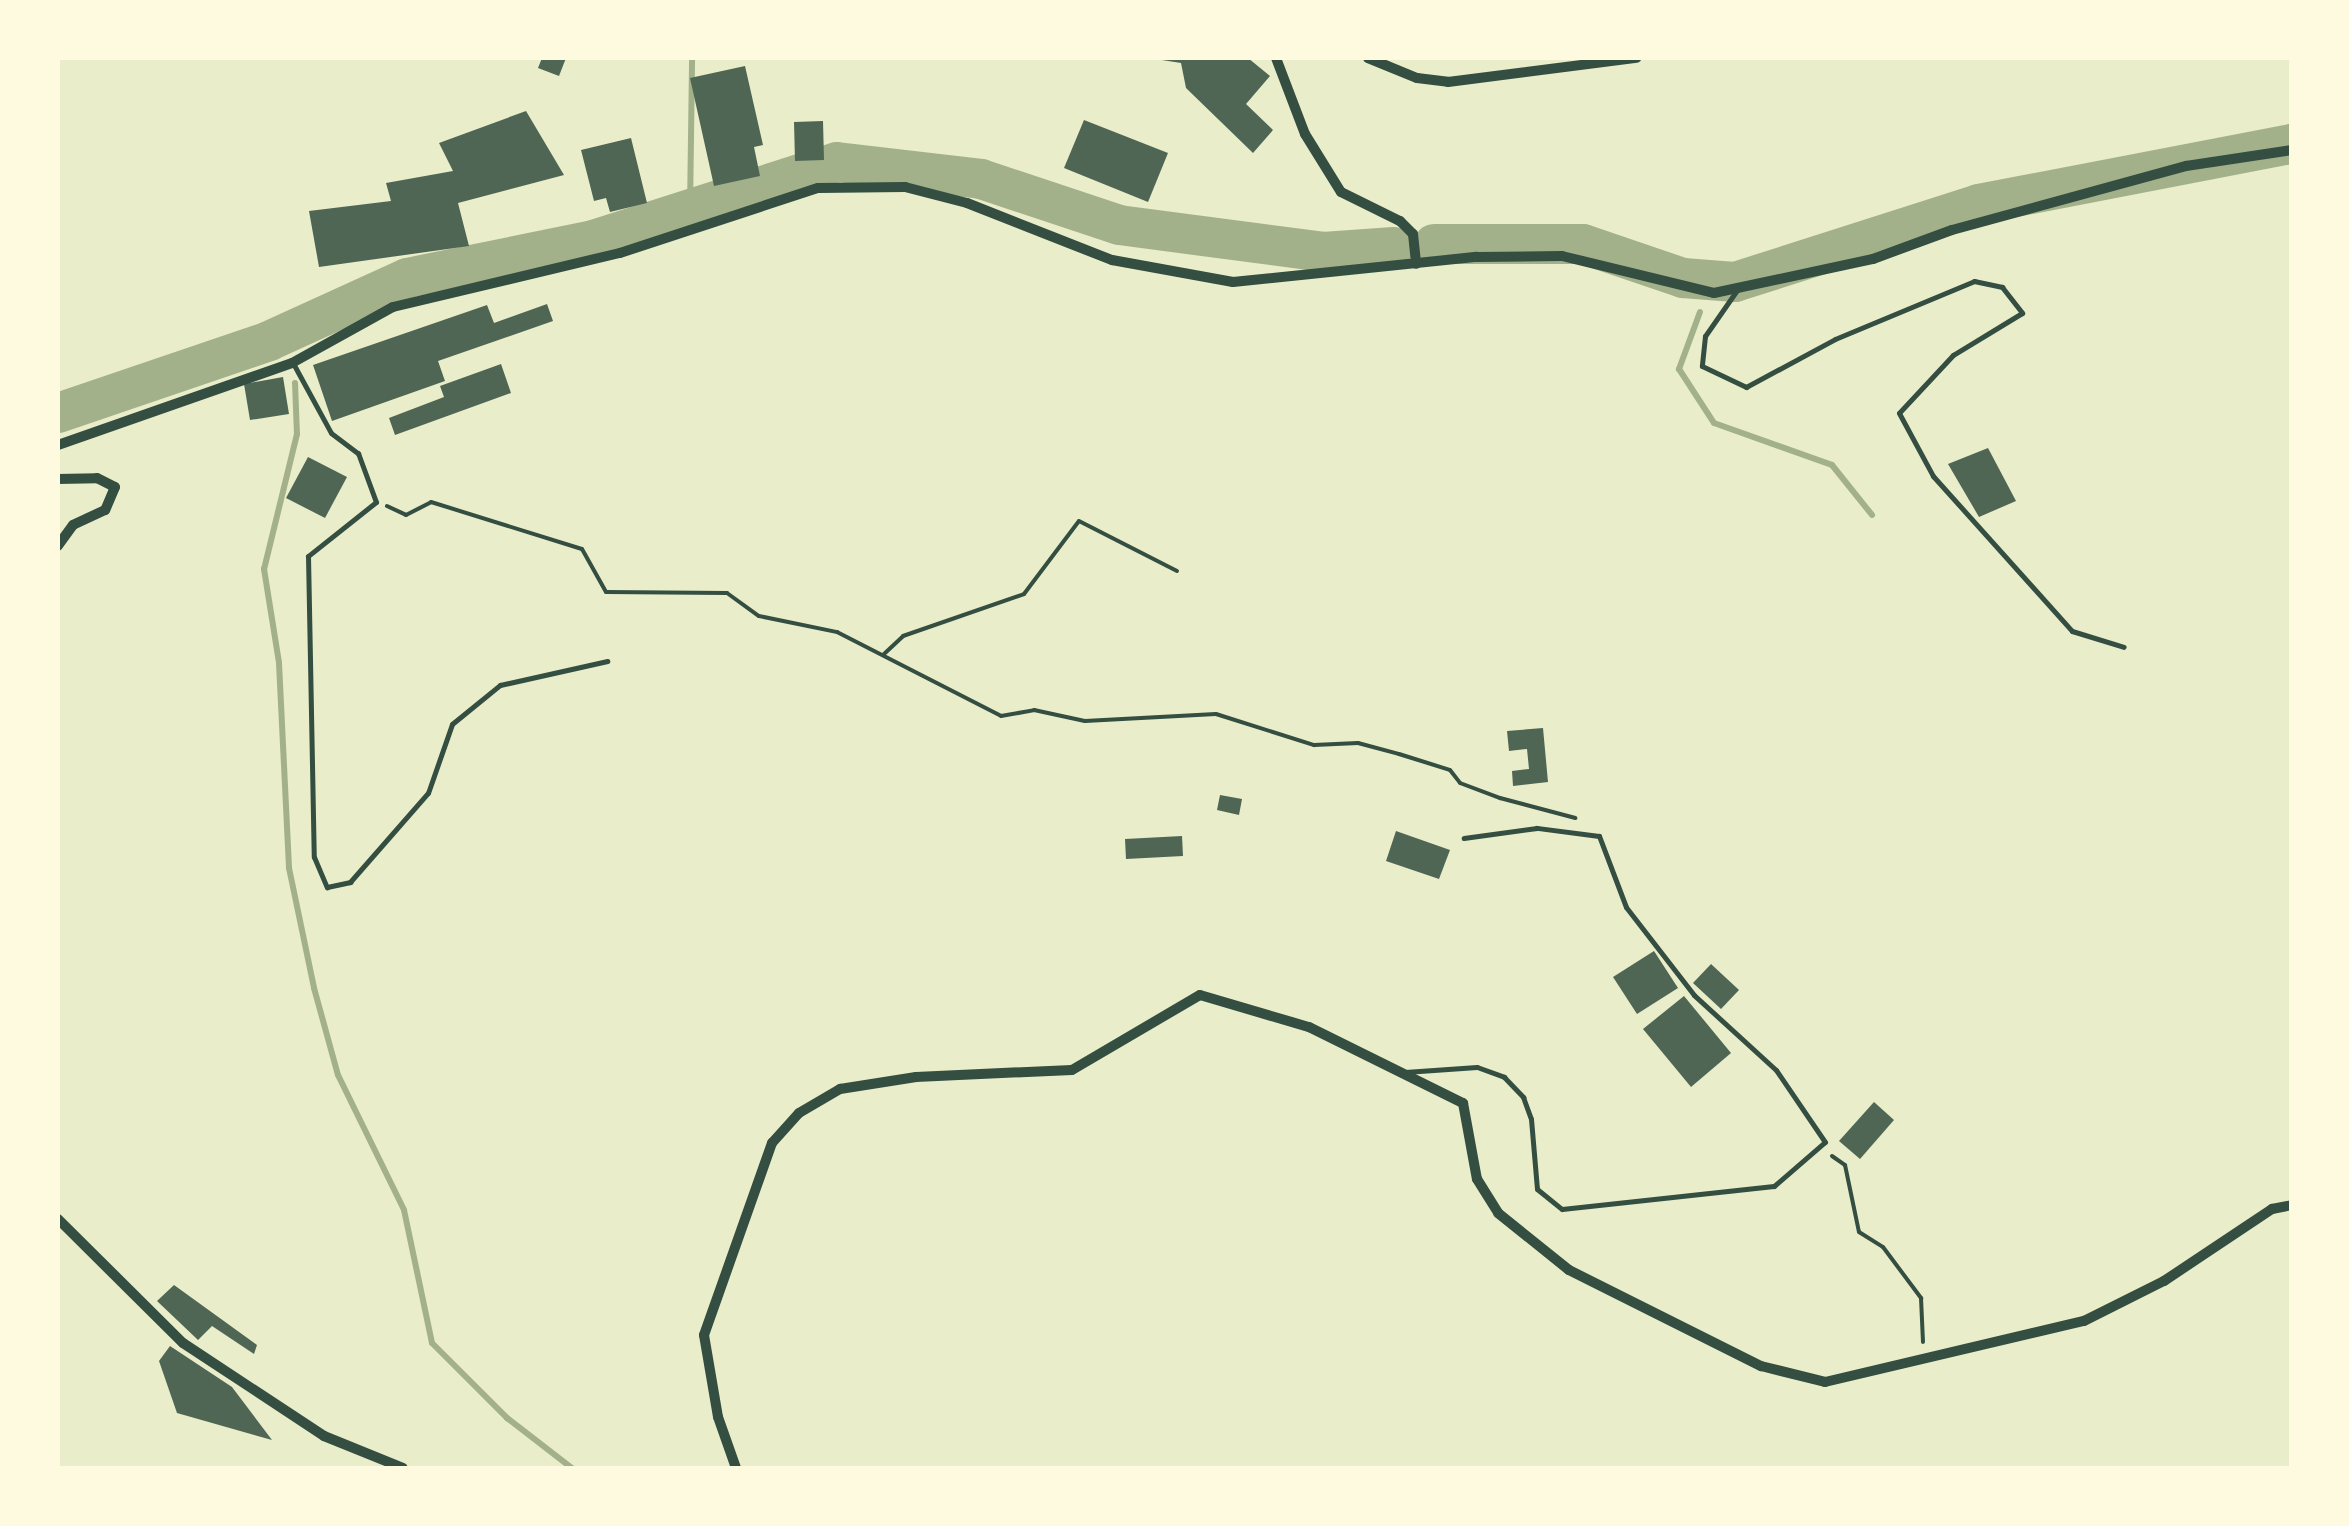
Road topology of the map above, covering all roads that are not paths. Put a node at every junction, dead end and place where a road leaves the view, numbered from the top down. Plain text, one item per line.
1 (1276, 58) edge
2 (1368, 58) edge
3 (1636, 58) edge
4 (2292, 150) edge
5 (1416, 264) junction
6 (1738, 288) junction
7 (287, 364) junction
8 (58, 445) edge
9 (58, 479) edge
10 (58, 546) edge
11 (2124, 647) dead end
12 (608, 661) dead end
13 (1464, 838) dead end
14 (1402, 1073) junction
15 (2292, 1205) edge
16 (58, 1219) edge
17 (403, 1468) edge
18 (736, 1468) edge

1 - 5 street
2 - 3 street
4 - 6 street
5 - 6 street
5 - 7 street
6 - 11 lane
7 - 8 street
7 - 12 lane
9 - 10 street
13 - 14 lane
14 - 15 street
14 - 18 street
16 - 17 street

